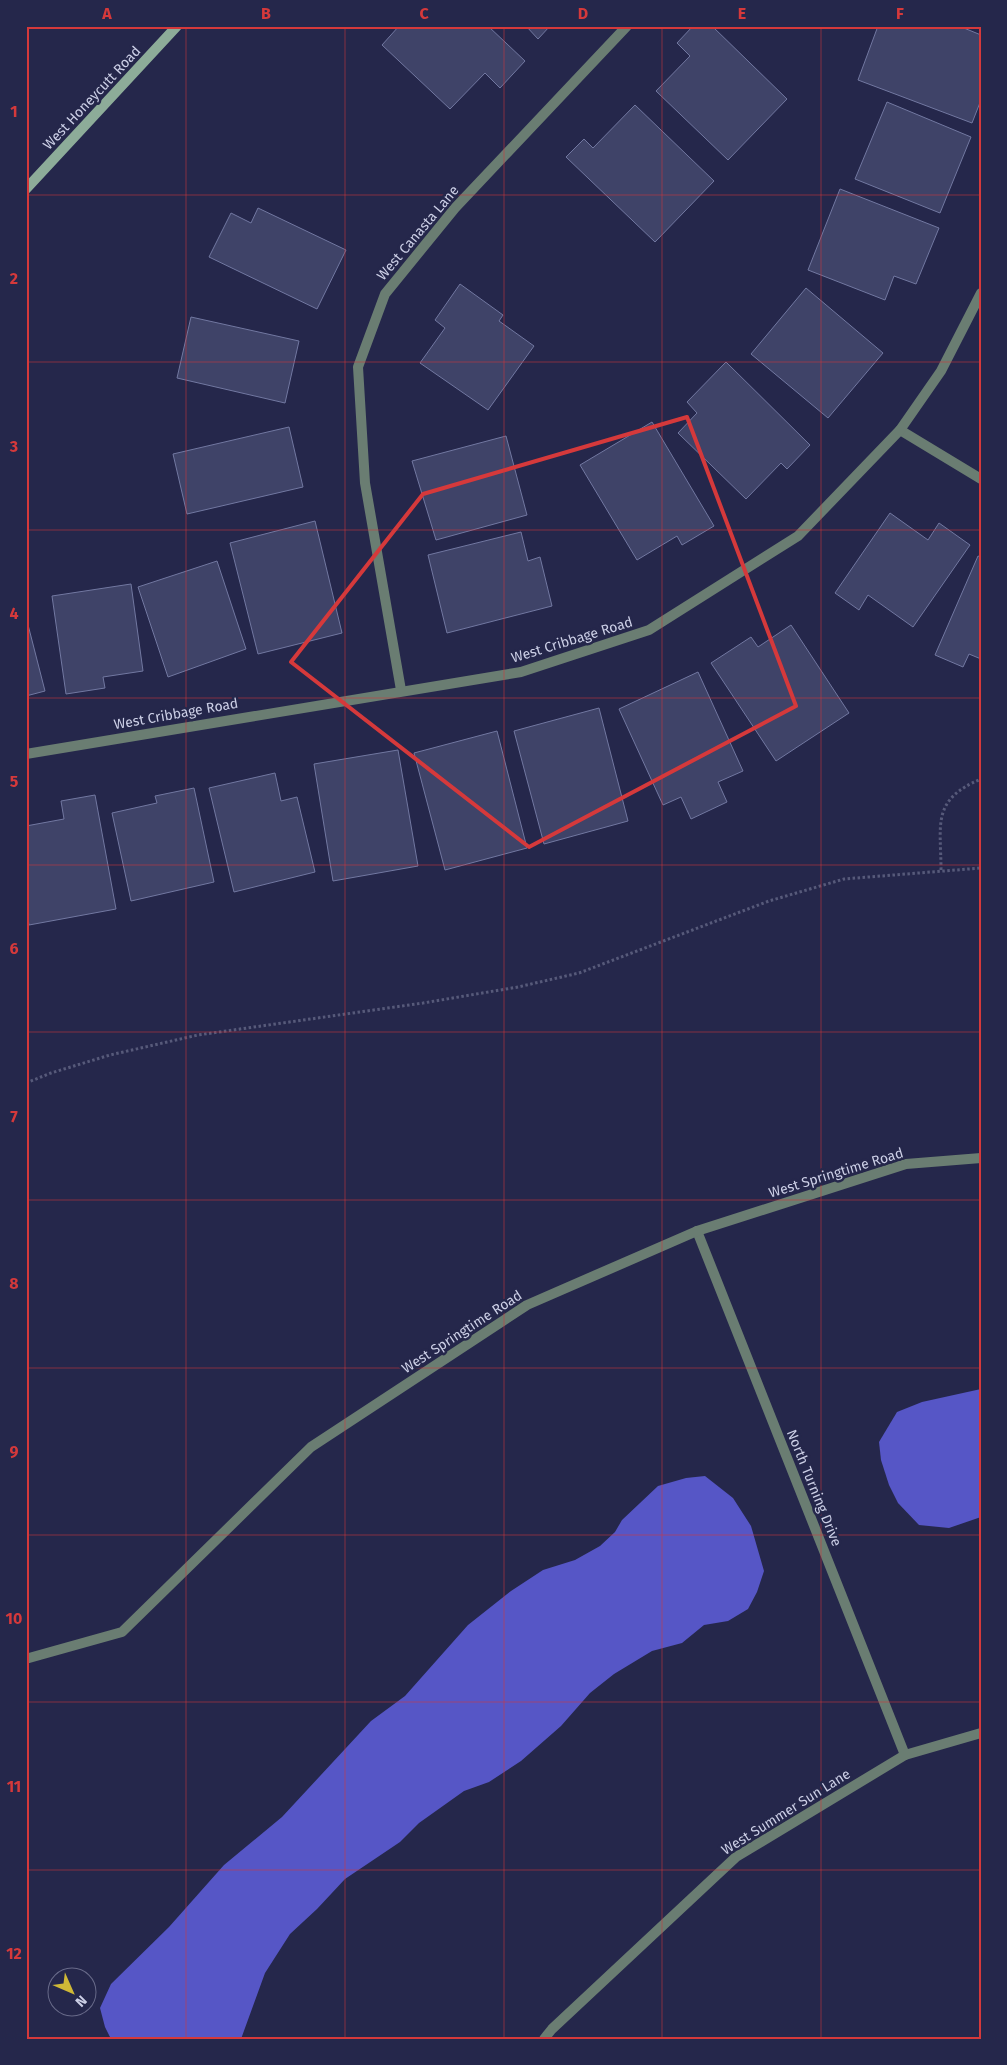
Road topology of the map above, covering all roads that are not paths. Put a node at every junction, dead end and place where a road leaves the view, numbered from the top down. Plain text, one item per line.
1 (177, 26) edge
2 (627, 26) edge
3 (26, 189) edge
4 (981, 293) edge
5 (900, 430) junction
6 (981, 479) edge
7 (401, 690) junction
8 (26, 754) edge
9 (981, 1158) edge
10 (697, 1231) junction
11 (29, 1658) dead end
12 (981, 1733) edge
13 (905, 1755) junction
14 (544, 2039) edge

1 - 3 street, West Honeycutt Road
2 - 7 street, West Canasta Lane
4 - 5 street, West Cribbage Road
5 - 6 street
5 - 7 street, West Cribbage Road
7 - 8 street, West Cribbage Road
9 - 10 street, West Springtime Road
10 - 11 street, West Springtime Road
10 - 13 street, North Turning Drive
12 - 13 street, West Summer Sun Lane
13 - 14 street, West Summer Sun Lane

